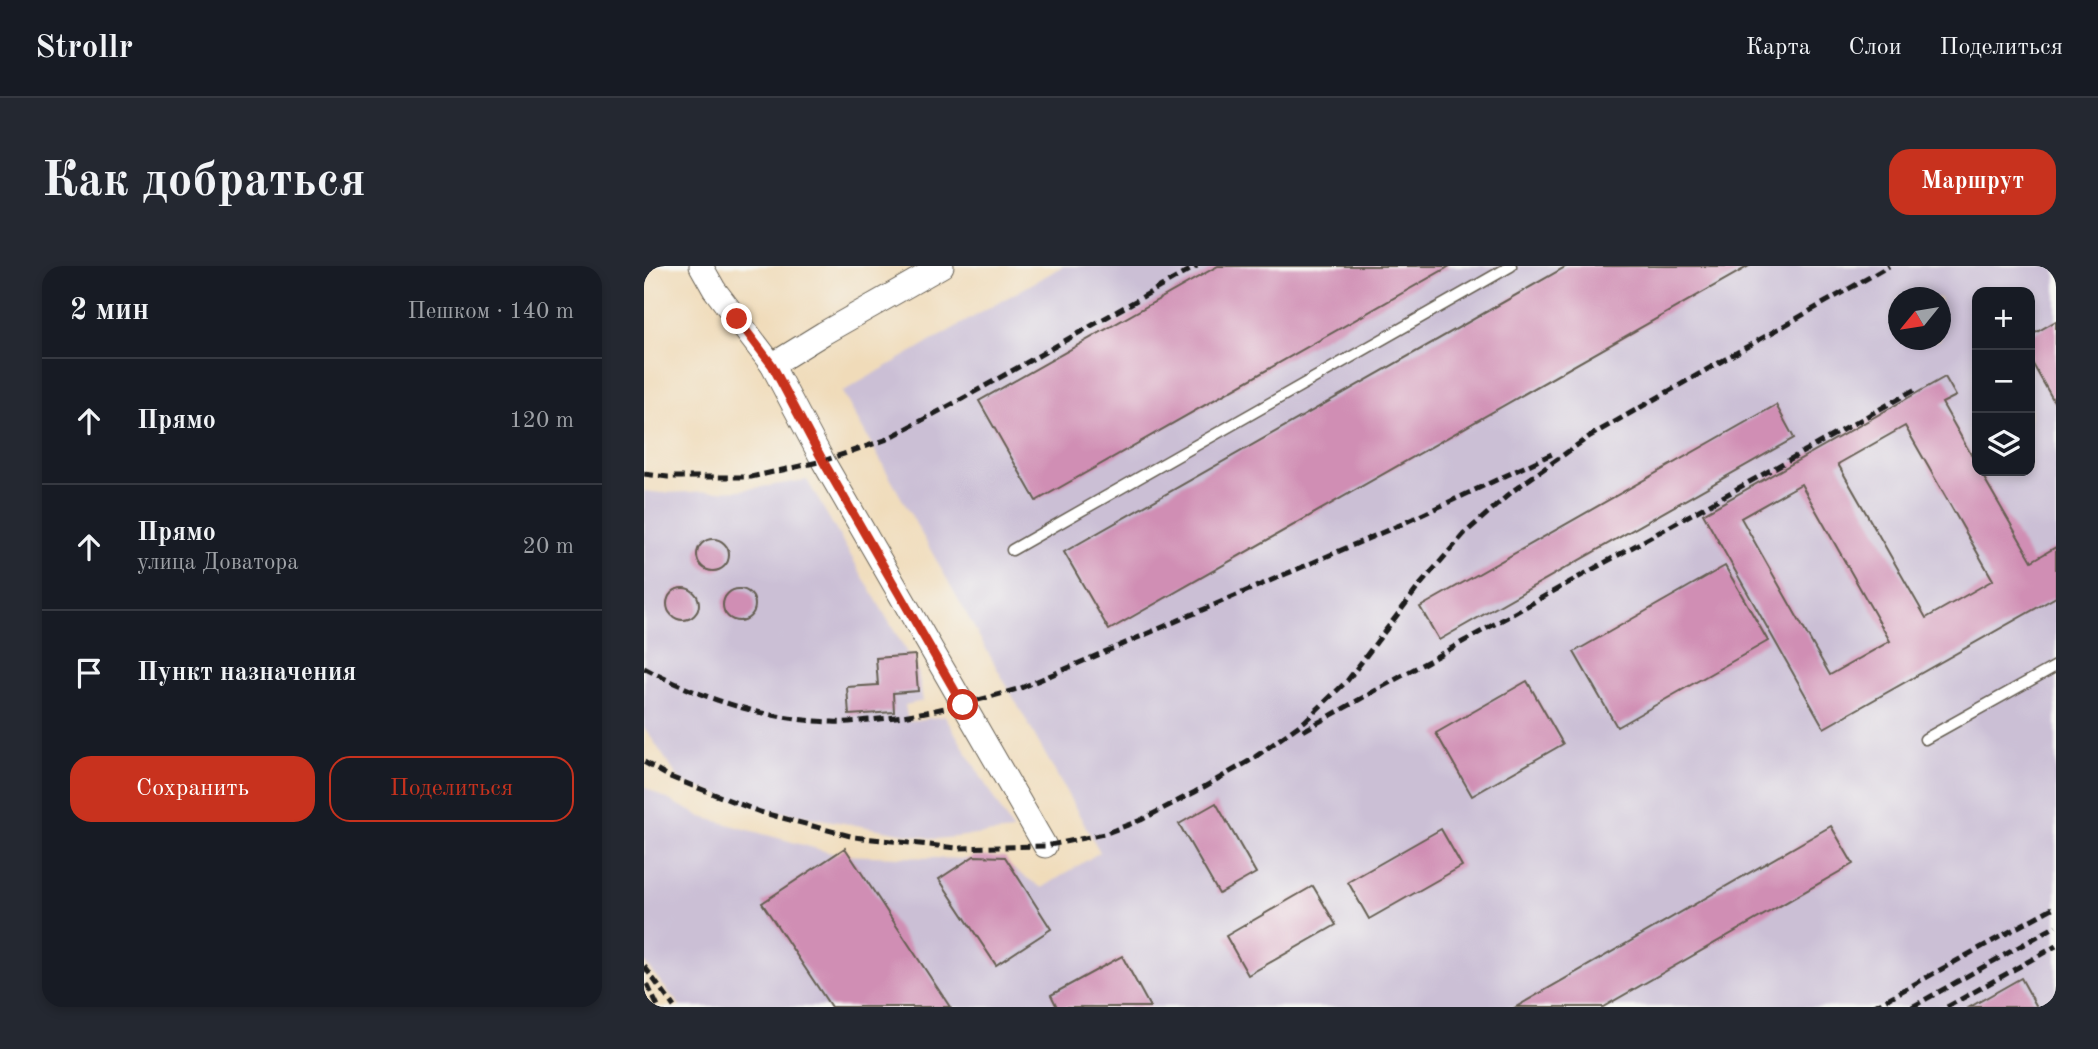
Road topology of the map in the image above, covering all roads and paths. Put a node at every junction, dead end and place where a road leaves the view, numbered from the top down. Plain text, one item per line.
1 (701, 266) edge
2 (942, 266) edge
3 (1511, 266) edge
4 (772, 365) junction
5 (1012, 550) dead end
6 (2056, 666) edge
7 (1925, 739) dead end
8 (1045, 846) dead end

1 - 4 street
2 - 4 street
3 - 5 lane
4 - 8 street
6 - 7 lane

